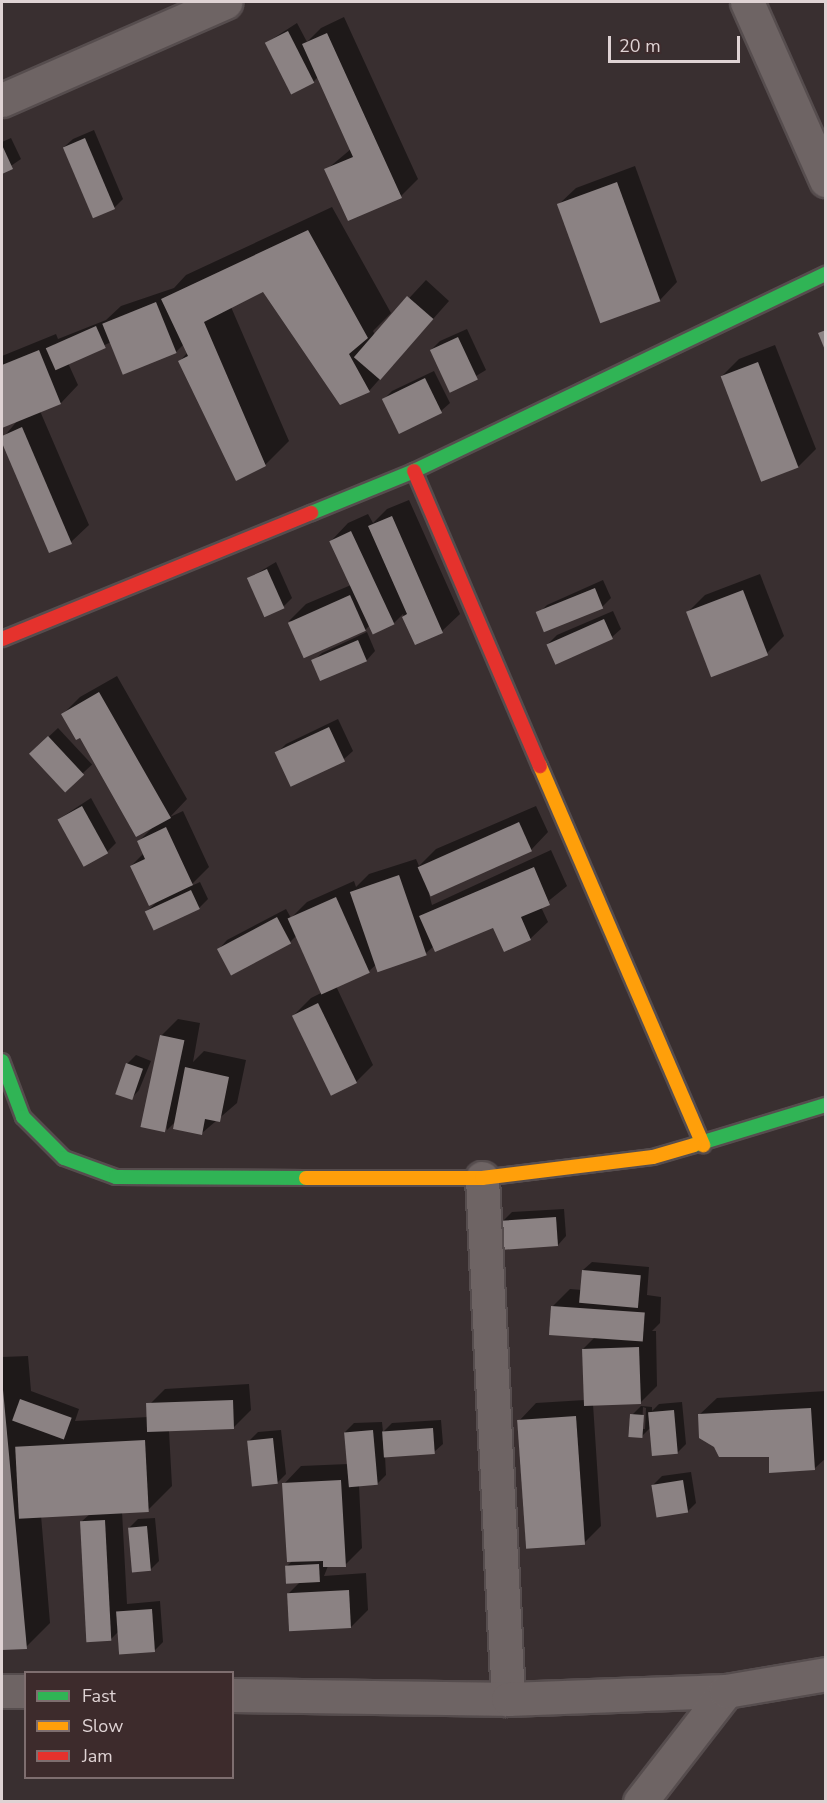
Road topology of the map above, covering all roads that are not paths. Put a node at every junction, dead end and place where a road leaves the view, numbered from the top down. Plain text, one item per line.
1 (225, 2) edge
2 (747, 2) edge
3 (2, 100) edge
4 (825, 180) edge
5 (825, 274) edge
6 (414, 471) junction
7 (2, 639) edge
8 (2, 1061) edge
9 (825, 1105) edge
10 (703, 1145) junction
11 (482, 1178) junction
12 (825, 1674) edge
13 (2, 1691) edge
14 (24, 1691) edge
15 (726, 1691) junction
16 (234, 1695) edge
17 (508, 1699) junction
18 (640, 1802) edge

1 - 3 street
2 - 4 street
5 - 6 street
6 - 7 street
6 - 10 street
8 - 11 street
9 - 10 street
10 - 11 street
11 - 17 street
12 - 15 street
13 - 14 street
15 - 17 street
15 - 18 street
16 - 17 street

